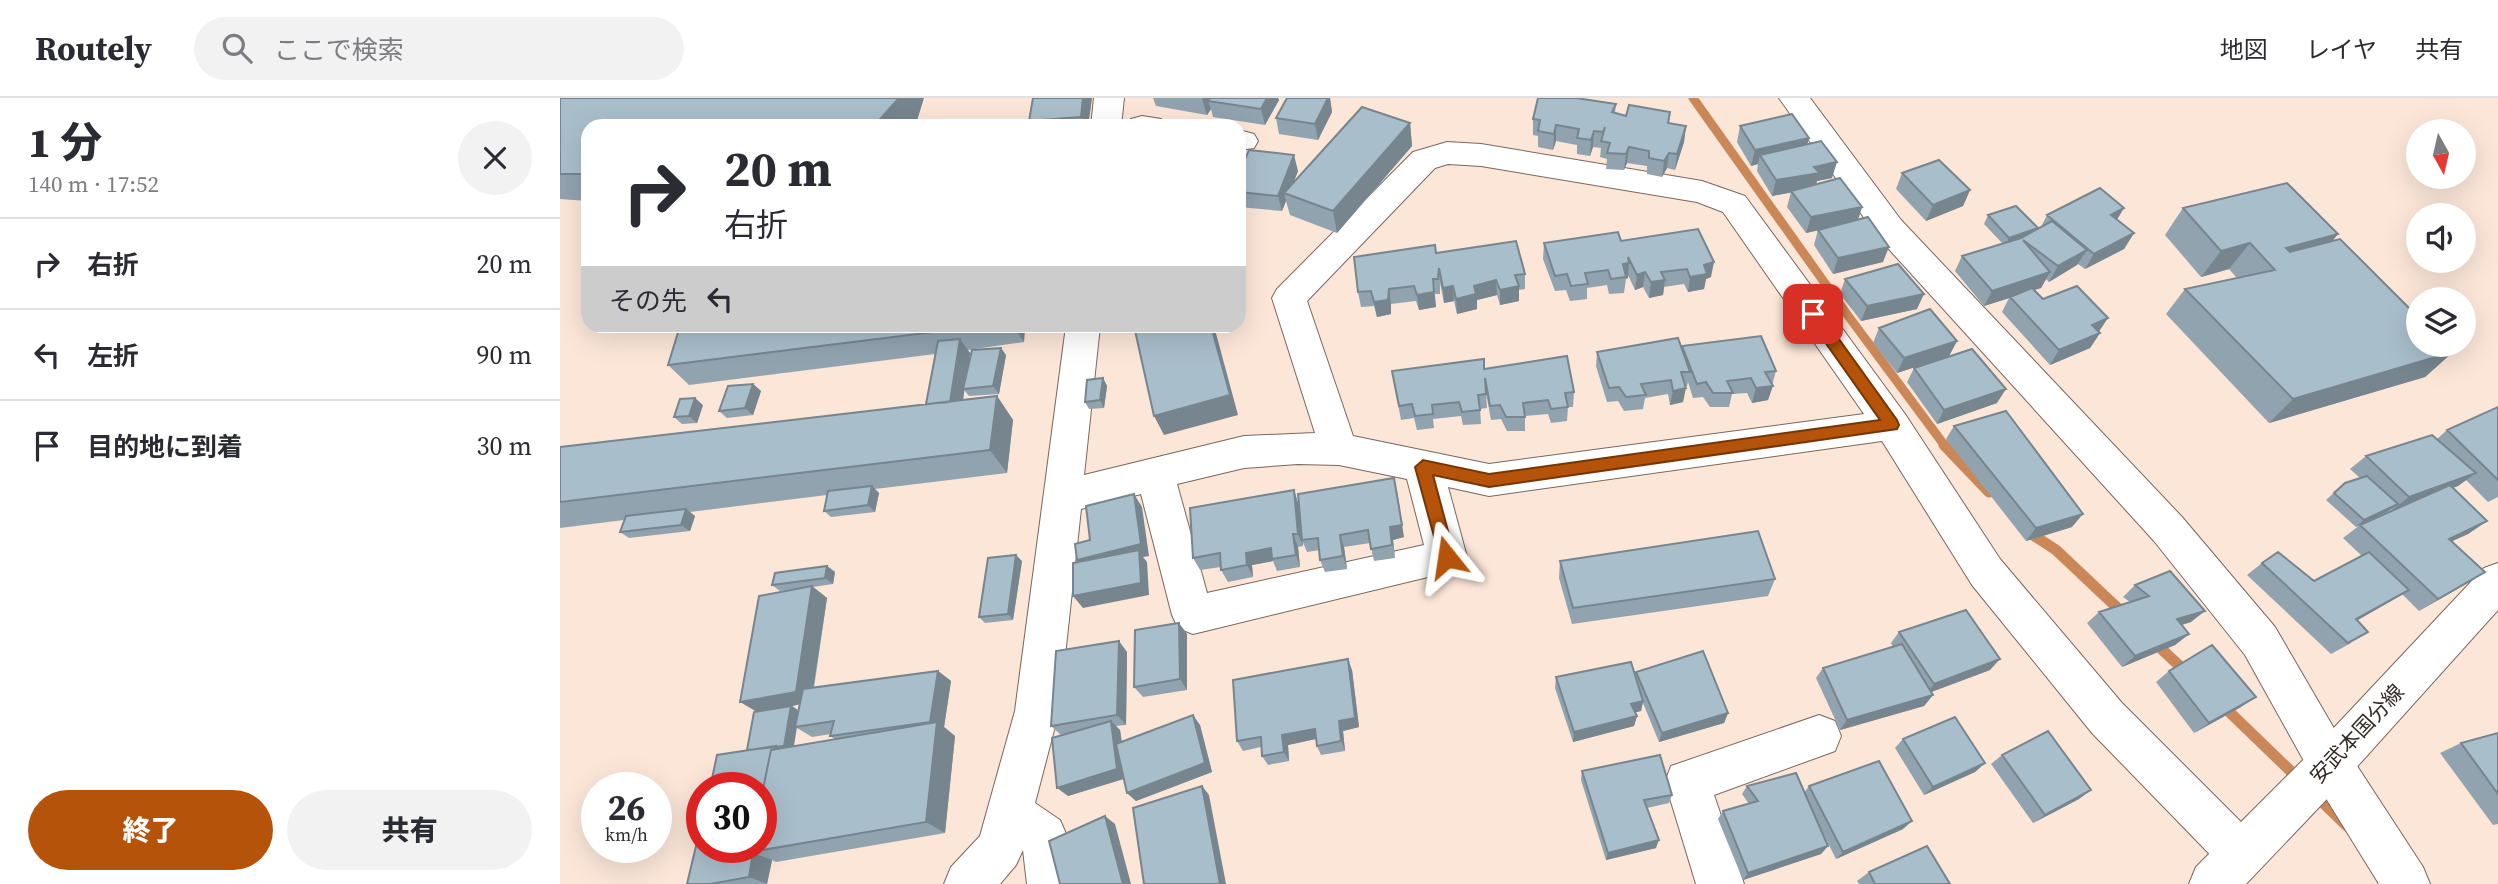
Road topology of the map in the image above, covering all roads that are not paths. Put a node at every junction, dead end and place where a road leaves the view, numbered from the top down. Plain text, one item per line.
1 (1109, 98) edge
2 (1794, 98) edge
3 (1107, 119) edge
4 (1082, 333) edge
5 (1892, 425) junction
6 (1339, 449) junction
7 (1423, 467) junction
8 (1155, 474) junction
9 (1062, 497) junction
10 (2498, 581) edge
11 (1819, 736) dead end
12 (2330, 764) junction
13 (1009, 813) junction
14 (2228, 870) edge
15 (968, 884) edge
16 (1051, 884) edge
17 (1720, 884) edge
18 (2406, 884) edge

1 - 3 street
2 - 12 street
4 - 9 street
5 - 6 street
5 - 7 street
5 - 14 street
6 - 7 street
6 - 8 street
7 - 8 street
8 - 9 street
9 - 13 street
10 - 12 street, 安武本国分線
11 - 17 street
12 - 14 street, 安武本国分線
12 - 18 street
13 - 15 street
13 - 16 street

